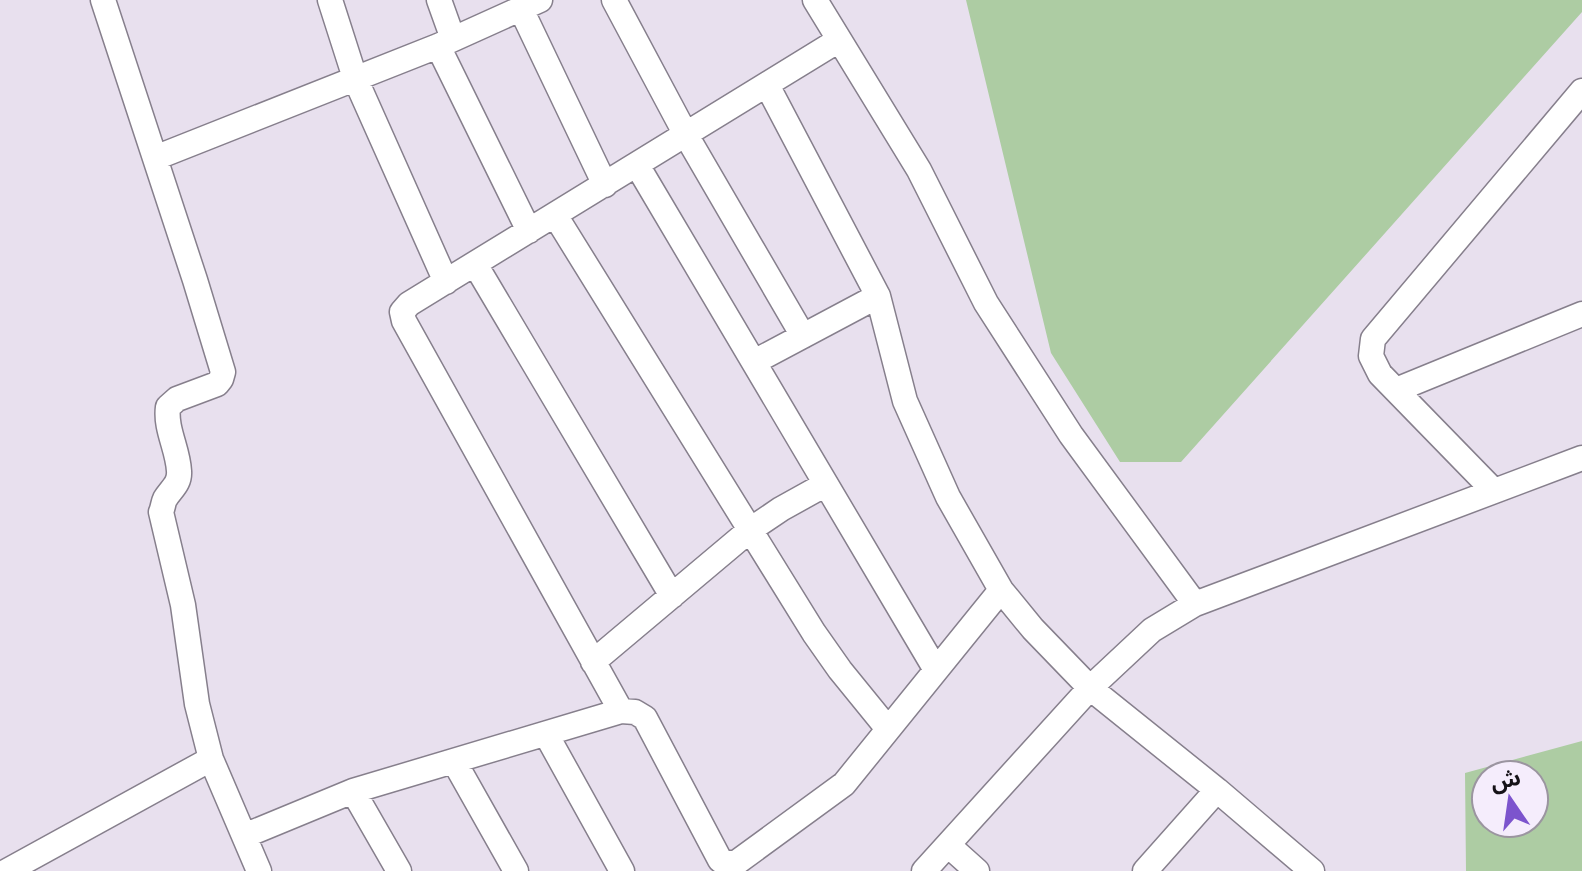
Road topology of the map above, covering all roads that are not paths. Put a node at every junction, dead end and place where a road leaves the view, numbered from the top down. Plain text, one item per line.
1 (103, 0) edge
2 (330, 0) edge
3 (439, 0) edge
4 (614, 0) edge
5 (815, 0) edge
6 (530, 4) edge
7 (839, 40) junction
8 (446, 42) junction
9 (355, 78) junction
10 (767, 85) junction
11 (1577, 106) edge
12 (686, 135) junction
13 (155, 158) junction
14 (637, 165) junction
15 (605, 185) junction
16 (555, 215) junction
17 (529, 231) junction
18 (475, 264) junction
19 (446, 282) junction
20 (878, 296) junction
21 (1582, 314) edge
22 (803, 336) junction
23 (754, 362) junction
24 (1396, 390) junction
25 (1582, 458) edge
26 (826, 484) junction
27 (1494, 491) junction
28 (750, 530) junction
29 (1001, 590) junction
30 (672, 596) junction
31 (1195, 604) junction
32 (593, 662) junction
33 (936, 670) junction
34 (1090, 688) junction
35 (621, 711) junction
36 (888, 729) junction
37 (546, 734) junction
38 (211, 759) junction
39 (454, 761) junction
40 (1217, 790) junction
41 (353, 791) junction
42 (244, 836) junction
43 (948, 845) junction
44 (1303, 868) edge
45 (256, 870) edge
46 (7, 871) edge
47 (399, 871) edge
48 (516, 871) edge
49 (622, 871) edge
50 (924, 871) edge
51 (977, 871) edge
52 (1145, 871) edge

1 - 13 street
2 - 9 street
3 - 8 street
4 - 12 street
5 - 7 street
6 - 8 street
6 - 15 street
7 - 10 street
7 - 31 street
8 - 9 street
8 - 17 street
9 - 13 street
9 - 19 street
10 - 12 street
10 - 20 street
11 - 24 street
12 - 14 street
12 - 22 street
13 - 38 street
14 - 15 street
14 - 23 street
15 - 16 street
16 - 17 street
16 - 28 street
17 - 18 street
18 - 19 street
18 - 30 street
19 - 32 street
20 - 22 street
20 - 29 street
21 - 24 street
22 - 23 street
23 - 26 street
24 - 27 street
25 - 27 street
26 - 28 street
26 - 33 street
27 - 31 street
28 - 30 street
28 - 36 street
29 - 33 street
29 - 34 street
30 - 32 street
31 - 34 street
32 - 35 street
33 - 36 street
34 - 40 street
34 - 43 street
35 - 36 street
35 - 37 street
37 - 39 street
37 - 49 street
38 - 42 street
38 - 46 street
39 - 41 street
39 - 48 street
40 - 44 street
40 - 52 street
41 - 42 street
41 - 47 street
42 - 45 street
43 - 50 street
43 - 51 street

